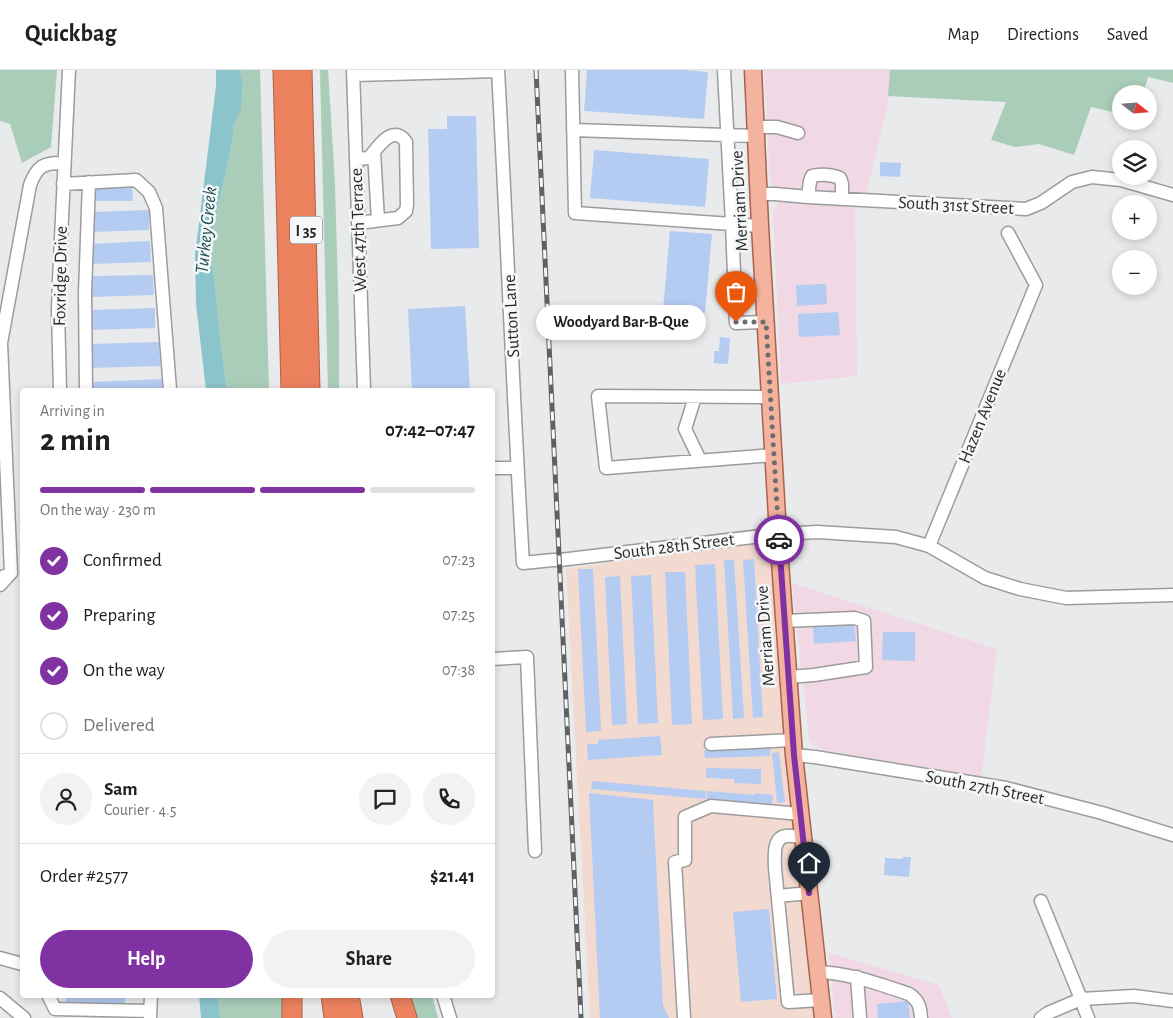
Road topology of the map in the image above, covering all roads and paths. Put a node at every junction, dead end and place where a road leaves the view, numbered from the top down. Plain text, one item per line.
1 (69, 70) edge
2 (283, 70) edge
3 (302, 70) edge
4 (572, 70) edge
5 (724, 70) edge
6 (753, 70) edge
7 (498, 71) edge
8 (353, 73) edge
9 (573, 130) junction
10 (756, 132) junction
11 (798, 133) dead end
12 (728, 135) junction
13 (374, 152) junction
14 (356, 160) junction
15 (64, 163) junction
16 (89, 182) junction
17 (63, 184) junction
18 (759, 194) junction
19 (1173, 195) edge
20 (808, 197) junction
21 (842, 198) junction
22 (378, 220) junction
23 (358, 223) junction
24 (732, 224) junction
25 (760, 226) junction
26 (1008, 233) dead end
27 (766, 322) junction
28 (0, 343) edge
29 (60, 388) edge
30 (86, 388) edge
31 (170, 388) edge
32 (291, 388) edge
33 (310, 388) edge
34 (364, 388) edge
35 (695, 397) junction
36 (770, 397) junction
37 (774, 455) junction
38 (700, 460) junction
39 (495, 468) edge
40 (517, 468) junction
41 (778, 534) junction
42 (929, 546) junction
43 (523, 563) joint
44 (5, 575) edge
45 (0, 585) edge
46 (1173, 596) edge
47 (784, 621) junction
48 (495, 659) edge
49 (788, 678) junction
50 (711, 744) dead end
51 (793, 748) junction
52 (800, 814) junction
53 (1173, 835) edge
54 (803, 837) junction
55 (535, 851) dead end
56 (809, 893) junction
57 (778, 896) junction
58 (1041, 900) dead end
59 (0, 958) edge
60 (20, 963) edge
61 (818, 972) junction
62 (856, 977) junction
63 (0, 998) edge
64 (49, 998) edge
65 (151, 998) edge
66 (292, 998) edge
67 (331, 998) edge
68 (350, 998) edge
69 (401, 998) edge
70 (444, 998) edge
71 (1081, 998) junction
72 (821, 1000) junction
73 (1173, 1001) edge
74 (52, 1014) edge
75 (150, 1014) edge
76 (24, 1018) edge
77 (292, 1018) edge
78 (334, 1018) edge
79 (353, 1018) edge
80 (408, 1018) edge
81 (450, 1018) edge
82 (684, 1018) edge
83 (823, 1018) edge
84 (860, 1018) edge
85 (921, 1018) edge
86 (1041, 1018) edge
87 (1088, 1018) edge

1 - 15 street, Foxridge Drive
2 - 32 highway, I 35
3 - 33 highway, I 35
4 - 9 street
5 - 12 street
6 - 10 main road, Merriam Drive
7 - 8 street
7 - 40 street, Sutton Lane
8 - 14 street, West 47th Terrace
9 - 12 street
9 - 24 street
10 - 11 street
10 - 12 street
10 - 18 main road, Merriam Drive
12 - 24 street
13 - 14 street
13 - 22 street
13 - 22 street
14 - 23 street, West 47th Terrace
15 - 17 street, Foxridge Drive
15 - 28 street
16 - 17 street
16 - 30 street
16 - 31 street
17 - 29 street, Foxridge Drive
18 - 20 street, South 31st Street
18 - 25 main road, Merriam Drive
19 - 21 street, South 31st Street
20 - 21 street, South 31st Street
20 - 21 street
22 - 23 street
23 - 34 street, West 47th Terrace
24 - 25 street
24 - 27 street
25 - 27 main road, Merriam Drive
26 - 42 street, Hazen Avenue
27 - 36 main road, Merriam Drive
28 - 44 street
35 - 36 street
35 - 38 street
35 - 38 street
36 - 37 main road, Merriam Drive
37 - 38 street
37 - 41 main road, Merriam Drive
39 - 40 street
40 - 43 street, Sutton Lane
41 - 42 street, South 28th Street
41 - 43 street, South 28th Street
41 - 47 main road, Merriam Drive
42 - 46 street, South 28th Street
44 - 45 street
47 - 49 main road, Merriam Drive
47 - 49 street
48 - 55 street
49 - 51 main road, Merriam Drive
50 - 51 street, South 27th Street
51 - 52 main road, Merriam Drive
51 - 53 street, South 27th Street
52 - 54 main road, Merriam Drive
52 - 82 street
54 - 56 main road, Merriam Drive
54 - 57 street
56 - 57 street
56 - 61 main road, Merriam Drive
57 - 72 street
58 - 71 street
59 - 60 street
61 - 62 street
61 - 72 main road, Merriam Drive
62 - 84 street
62 - 85 street
63 - 76 street
64 - 74 street
65 - 75 street
66 - 77 highway
67 - 78 highway
68 - 79 highway
69 - 80 highway
70 - 81 street
71 - 73 street
71 - 86 street
71 - 87 street
72 - 83 main road, Merriam Drive
74 - 75 street

